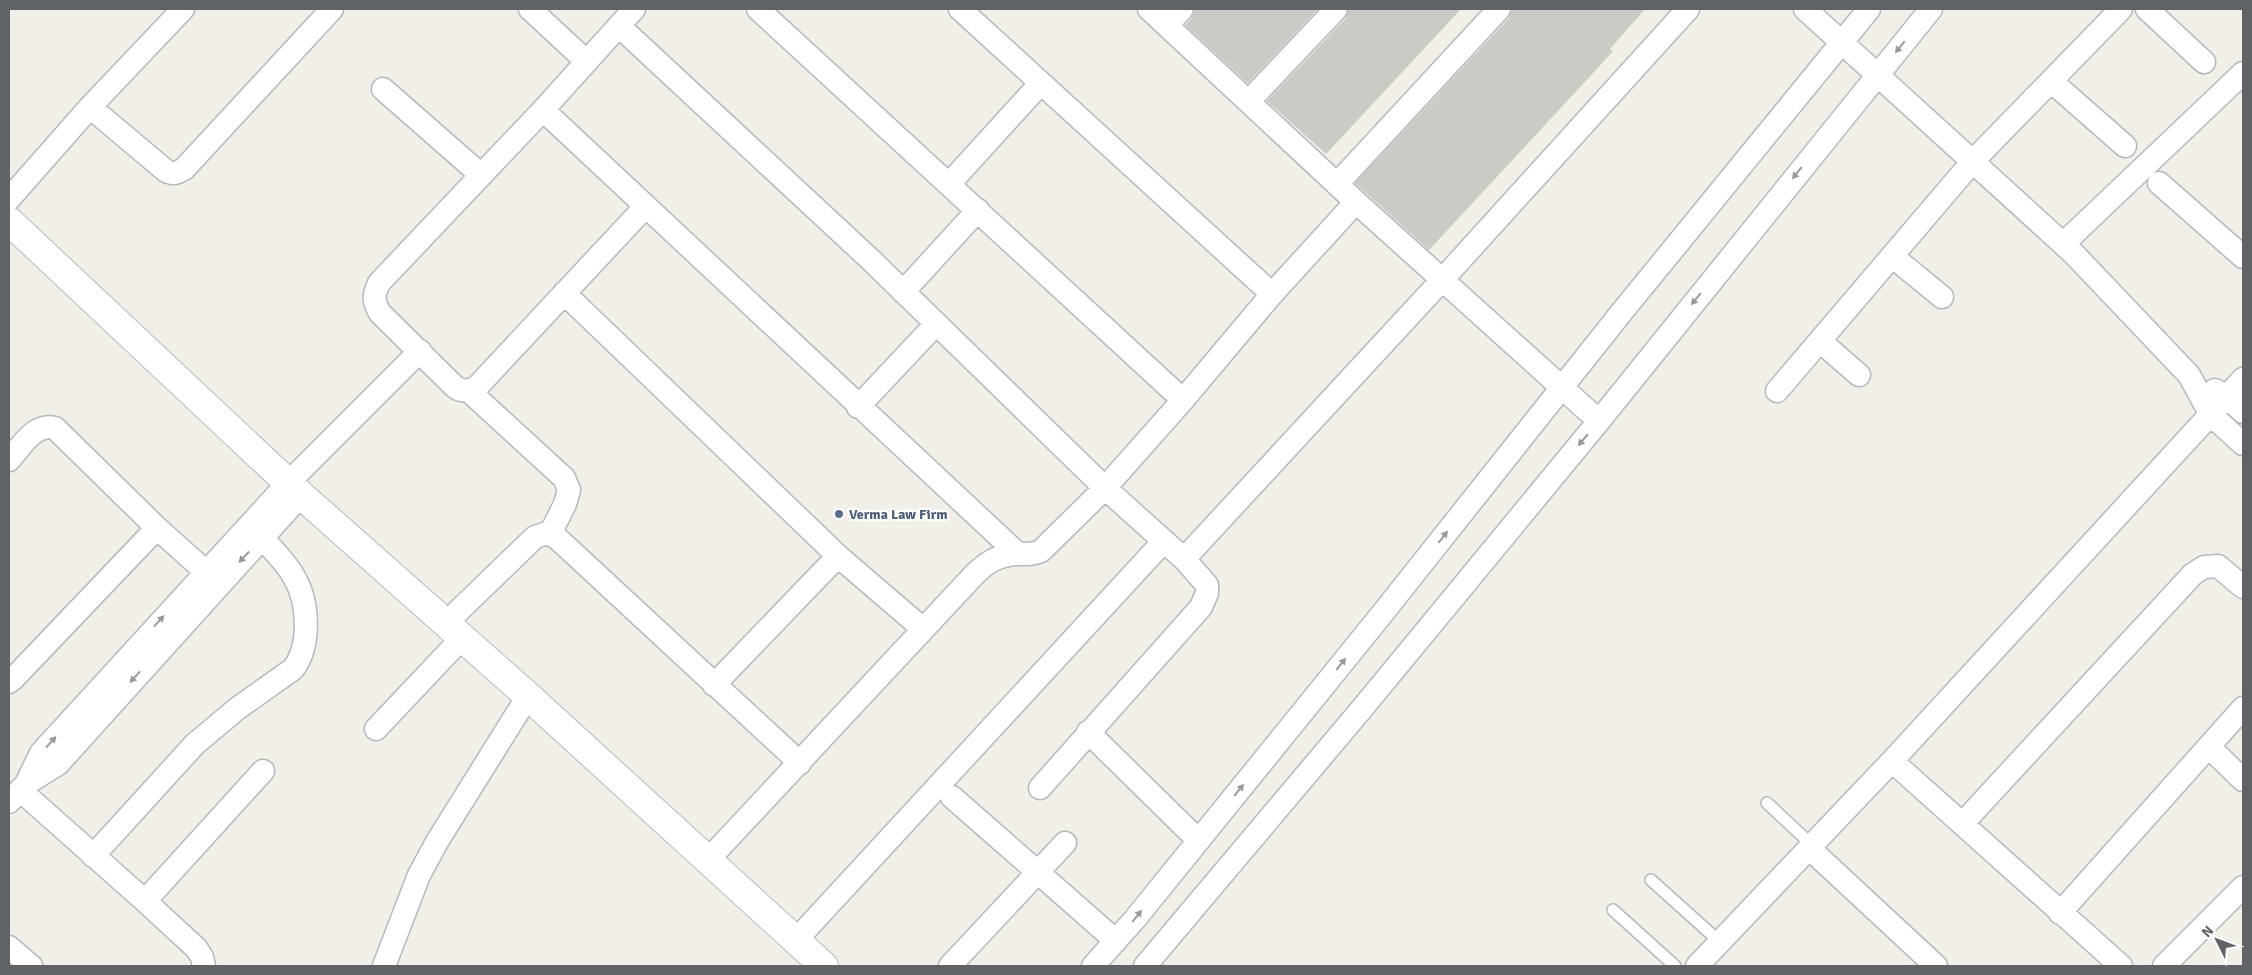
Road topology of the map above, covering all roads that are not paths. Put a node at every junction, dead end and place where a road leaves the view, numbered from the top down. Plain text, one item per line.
1 (183, 9) edge
2 (332, 9) edge
3 (530, 9) edge
4 (634, 9) edge
5 (758, 9) edge
6 (960, 9) edge
7 (1149, 9) edge
8 (1182, 9) edge
9 (1336, 9) edge
10 (1499, 9) edge
11 (1688, 9) edge
12 (1805, 9) edge
13 (1869, 9) edge
14 (1931, 9) edge
15 (2121, 9) edge
16 (2147, 9) edge
17 (1166, 25) junction
18 (619, 26) junction
19 (1841, 44) junction
20 (586, 61) junction
21 (2204, 62) dead end
22 (1878, 75) junction
23 (2050, 81) junction
24 (1040, 84) junction
25 (2238, 86) edge
26 (383, 89) dead end
27 (1249, 101) junction
28 (90, 107) junction
29 (543, 110) junction
30 (2125, 146) dead end
31 (1973, 161) junction
32 (481, 175) junction
33 (2159, 183) dead end
34 (949, 184) junction
35 (1337, 184) junction
36 (9, 199) edge
37 (1356, 202) junction
38 (645, 207) junction
39 (978, 210) junction
40 (9, 221) edge
41 (2063, 244) junction
42 (1892, 256) junction
43 (2243, 257) edge
44 (1442, 280) junction
45 (903, 292) junction
46 (564, 293) junction
47 (1272, 294) junction
48 (1942, 297) dead end
49 (936, 324) junction
50 (1820, 341) junction
51 (420, 351) junction
52 (1859, 375) dead end
53 (2189, 375) junction
54 (2243, 379) edge
55 (1562, 387) junction
56 (470, 391) junction
57 (1777, 391) dead end
58 (2227, 397) junction
59 (1183, 400) junction
60 (858, 407) junction
61 (2243, 412) edge
62 (2211, 415) junction
63 (1599, 421) junction
64 (2243, 444) edge
65 (9, 460) edge
66 (1104, 488) junction
67 (294, 489) junction
68 (157, 528) junction
69 (550, 534) junction
70 (262, 538) junction
71 (1164, 541) junction
72 (1018, 554) junction
73 (838, 556) junction
74 (1184, 559) junction
75 (212, 578) junction
76 (2243, 587) edge
77 (923, 629) junction
78 (454, 630) junction
79 (9, 682) edge
80 (714, 685) junction
81 (528, 696) junction
82 (2243, 708) edge
83 (376, 730) dead end
84 (1088, 732) junction
85 (2209, 748) junction
86 (1892, 761) junction
87 (800, 763) junction
88 (263, 771) dead end
89 (2243, 780) edge
90 (1040, 788) dead end
91 (18, 792) edge
92 (952, 797) dead end
93 (1767, 803) dead end
94 (1962, 824) junction
95 (1198, 840) junction
96 (1065, 843) dead end
97 (1811, 847) junction
98 (93, 856) junction
99 (707, 862) junction
100 (1036, 873) junction
101 (1651, 880) dead end
102 (2243, 888) edge
103 (145, 901) junction
104 (1613, 910) dead end
105 (2060, 913) junction
106 (797, 939) junction
107 (1116, 940) junction
108 (1720, 942) junction
109 (9, 947) edge
110 (31, 966) edge
111 (204, 966) edge
112 (384, 966) edge
113 (824, 966) edge
114 (950, 966) edge
115 (1093, 966) edge
116 (1145, 966) edge
117 (1675, 966) edge
118 (1697, 966) edge
119 (1936, 966) edge
120 (2121, 966) edge
121 (2164, 966) edge

1 - 28 street
2 - 28 street
3 - 20 street
4 - 18 street
5 - 34 street
6 - 24 street
7 - 17 street
8 - 17 street
9 - 27 street
10 - 35 street
11 - 44 street
12 - 19 street
13 - 19 street
14 -> 22 street
15 - 23 street
16 - 21 street
17 - 27 street
18 - 20 street
18 - 45 street
19 - 22 street
19 - 55 street
20 - 29 street
22 - 31 street
22 -> 63 street
23 - 30 street
23 - 31 street
24 - 34 street
24 - 47 street
25 - 41 street
26 - 32 street
27 - 35 street
28 - 36 street
29 - 32 street
29 - 38 street
31 - 41 street
31 - 42 street
32 - 51 street
33 - 43 street
34 - 39 street
35 - 37 street
37 - 44 street
37 - 47 street
38 - 46 street
38 - 60 street
39 - 45 street
39 - 59 street
40 - 67 street
41 - 53 street
42 - 48 street
42 - 50 street
44 - 55 street
44 - 74 street
45 - 49 street
46 - 56 street
46 - 73 street
47 - 59 street
49 - 60 street
49 - 66 street
50 - 52 street
50 - 57 street
51 - 56 street
51 - 67 street
53 - 58 street
53 - 62 street
54 - 58 street
55 - 63 street
95 -> 55 street
56 - 69 street
58 - 61 street
58 - 62 street
59 - 66 street
60 - 72 street
62 - 64 street
62 - 86 street
63 -> 116 street
65 - 68 street
66 - 71 street
66 - 72 street
67 - 70 street
67 - 75 street
67 - 78 street
68 - 75 street
68 - 79 street
69 - 78 street
69 - 80 street
70 -> 75 street
70 - 98 street
71 - 74 street
71 - 106 street
72 - 77 street
73 - 77 street
73 - 80 street
74 - 84 street
75 - 91 street
76 - 94 street
77 - 87 street
78 - 81 street
78 - 83 street
80 - 87 street
81 - 99 street
81 - 112 street
82 - 85 street
84 - 90 street
84 - 95 street
85 - 89 street
85 - 105 street
86 - 94 street
86 - 97 street
87 - 99 street
88 - 103 street
91 - 98 street
92 - 100 street
93 - 97 lane
94 - 105 street
107 -> 95 street
96 - 100 street
97 - 108 street
97 - 119 street
98 - 103 street
99 - 106 street
100 - 107 street
100 - 114 street
101 - 108 lane
102 - 121 street
103 - 111 street
104 - 117 lane
105 - 120 street
106 - 113 street
107 - 115 street
108 - 118 street
109 - 110 street

